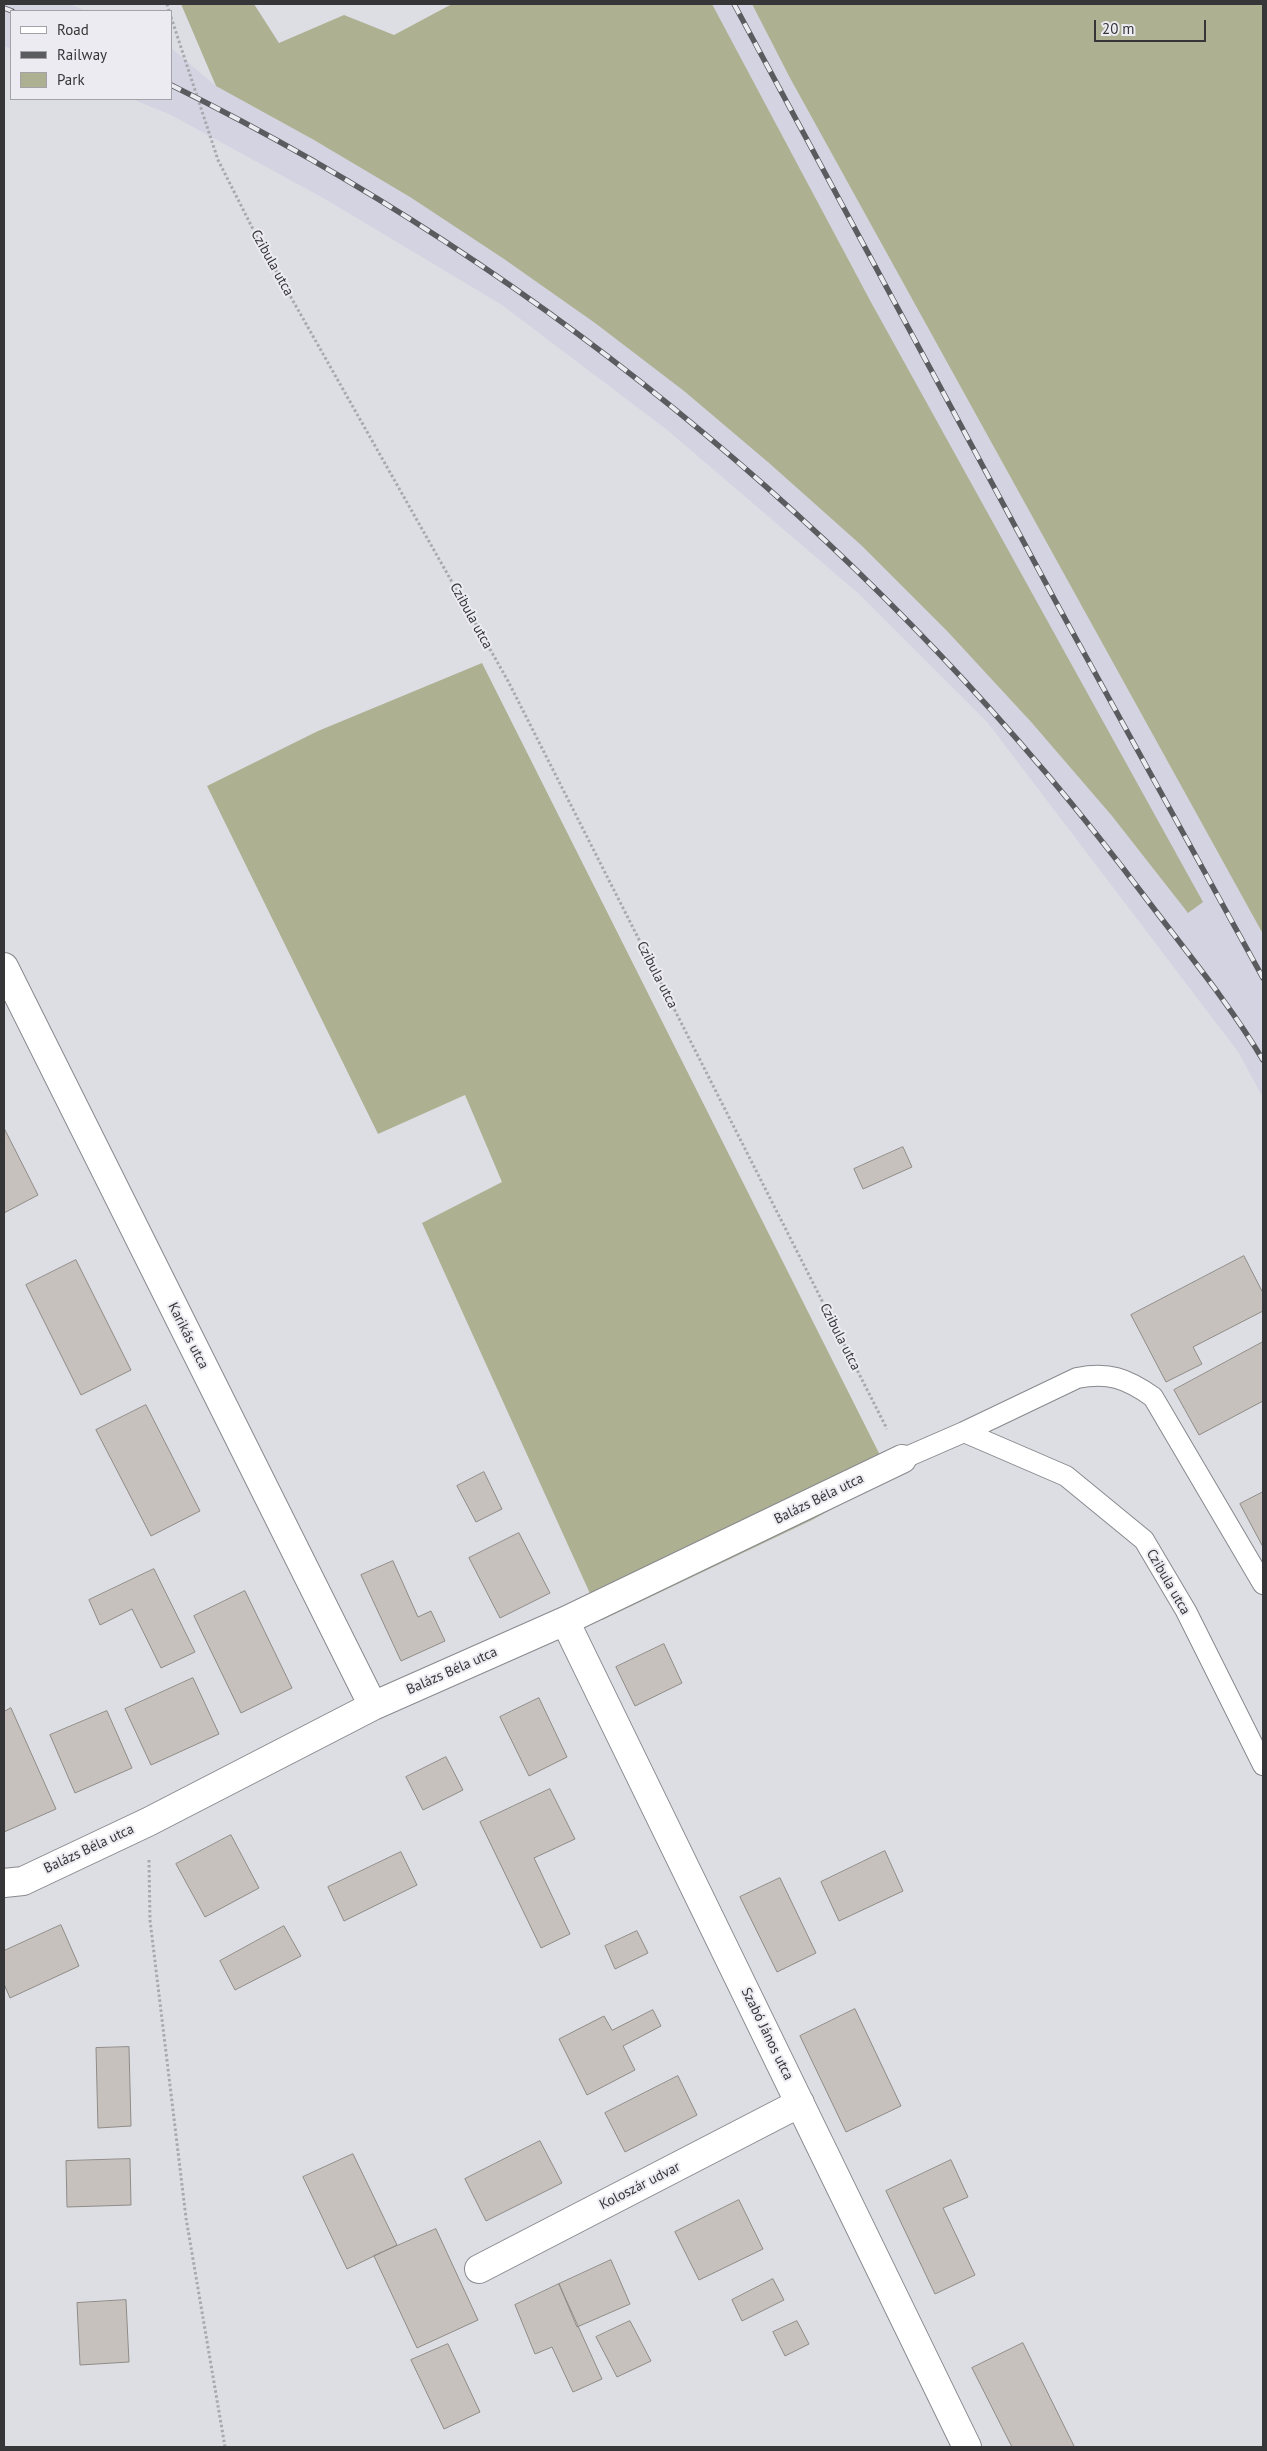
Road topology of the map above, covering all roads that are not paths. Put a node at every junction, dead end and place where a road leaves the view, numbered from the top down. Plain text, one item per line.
1 (4, 967) edge
2 (964, 1432) junction
3 (902, 1459) joint
4 (1263, 1584) edge
5 (566, 1621) junction
6 (373, 1706) junction
7 (1263, 1765) edge
8 (4, 1882) edge
9 (800, 2103) junction
10 (479, 2269) dead end
11 (967, 2447) edge

1 - 6 street, Karikás utca
2 - 3 lane
2 - 4 lane
2 - 7 lane, Czibula utca
3 - 5 street, Balázs Béla utca
5 - 6 street, Balázs Béla utca
5 - 9 street, Szabó János utca
6 - 8 street, Balázs Béla utca
9 - 10 street, Koloszár udvar
9 - 11 street, Szabó János utca

